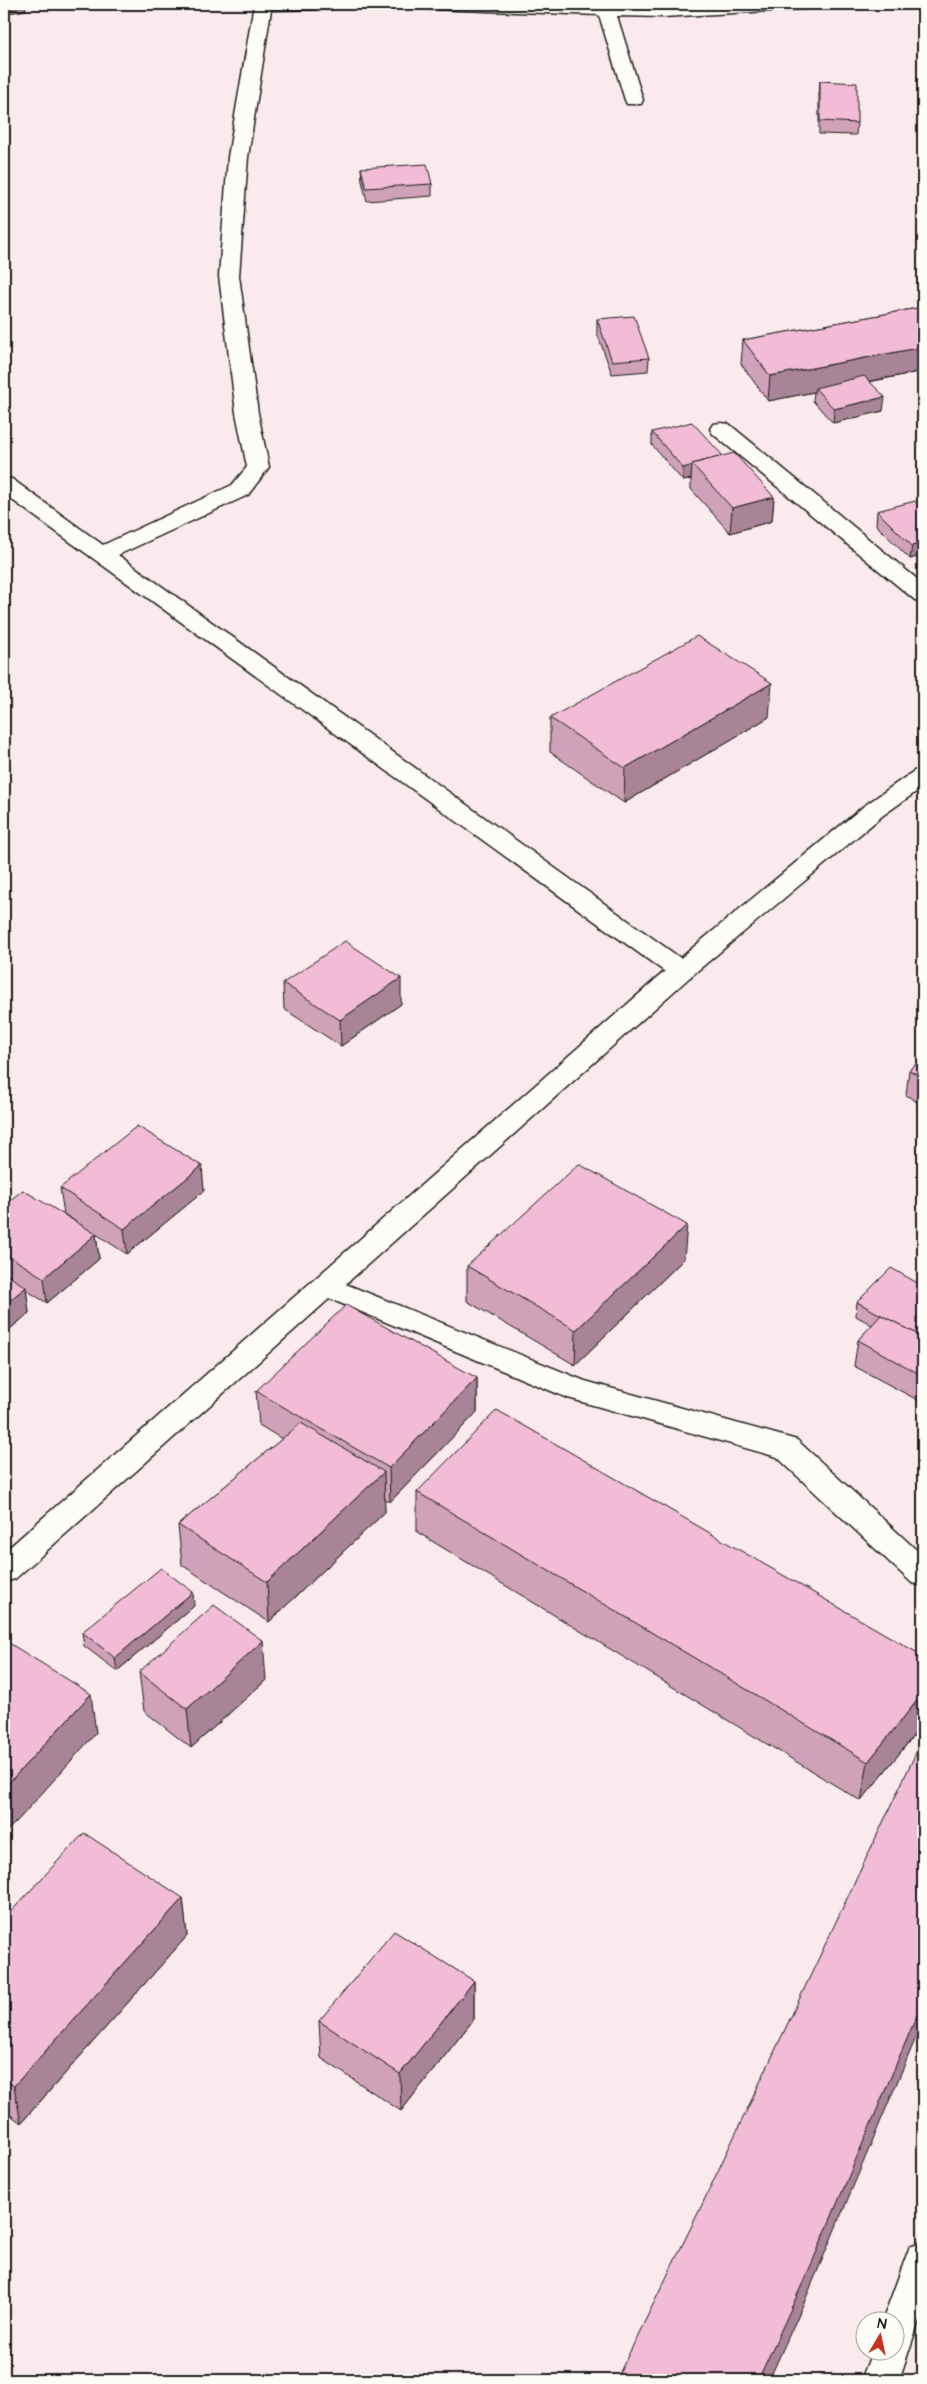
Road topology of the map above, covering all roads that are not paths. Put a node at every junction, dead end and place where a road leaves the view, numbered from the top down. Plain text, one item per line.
1 (263, 4) edge
2 (330, 4) edge
3 (429, 4) edge
4 (803, 4) edge
5 (606, 10) junction
6 (634, 100) dead end
7 (721, 429) dead end
8 (4, 484) edge
9 (102, 554) junction
10 (923, 595) edge
11 (923, 776) edge
12 (681, 971) junction
13 (326, 1286) junction
14 (4, 1570) edge
15 (923, 1574) edge
16 (923, 2258) edge
17 (904, 2312) edge
18 (886, 2362) edge
19 (880, 2380) edge

1 - 2 street
1 - 9 street
3 - 5 street
4 - 5 street
5 - 6 street
7 - 10 street
8 - 9 street
9 - 12 street
11 - 12 street
12 - 13 street
13 - 14 street
13 - 15 street
16 - 17 street
18 - 19 street

